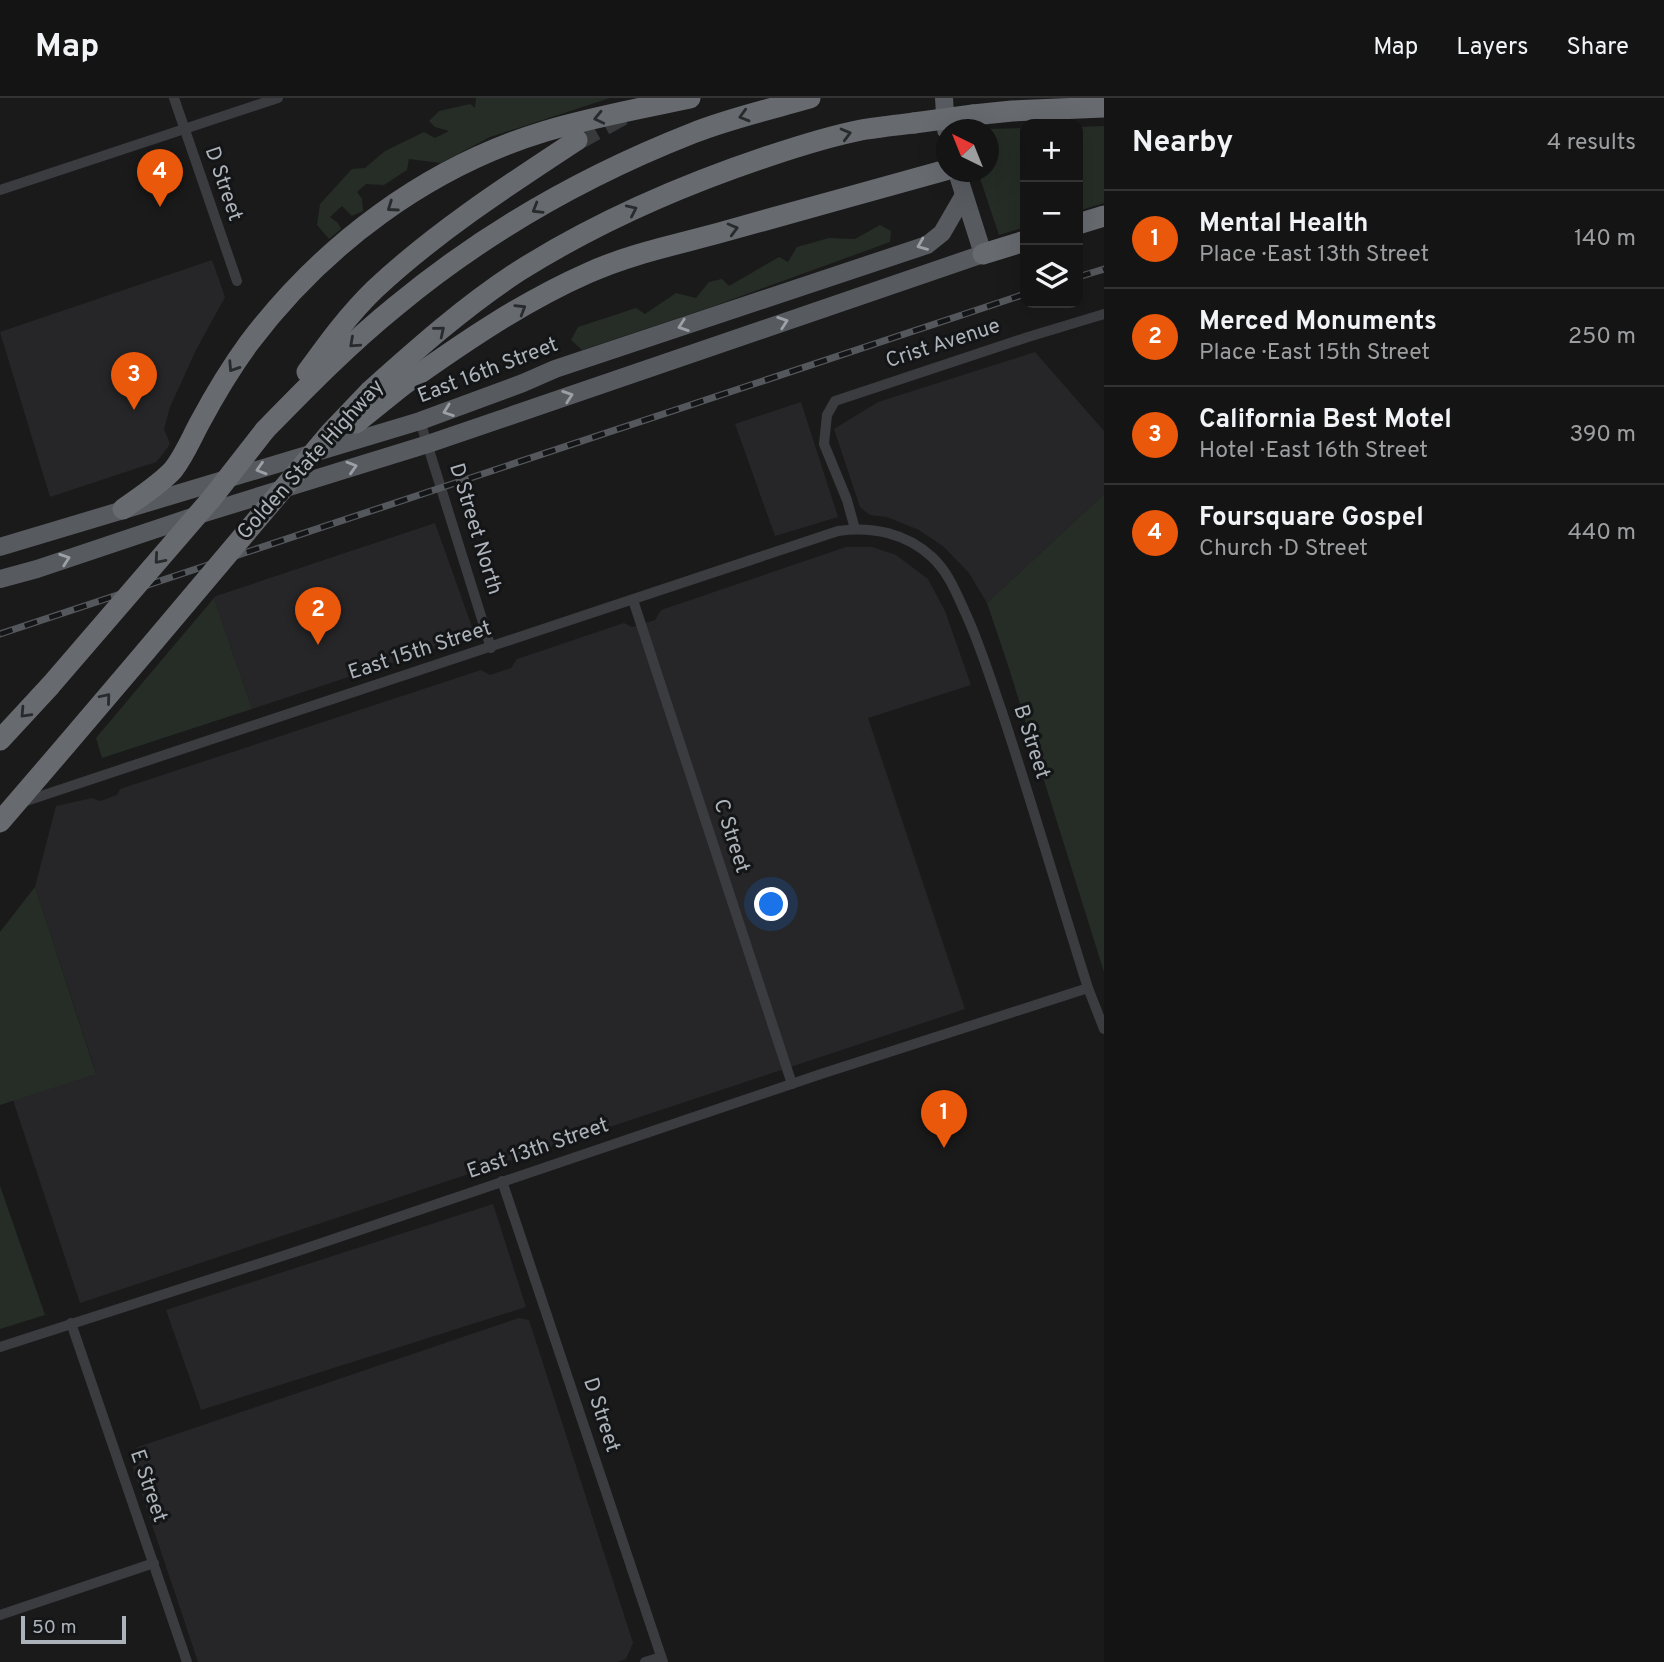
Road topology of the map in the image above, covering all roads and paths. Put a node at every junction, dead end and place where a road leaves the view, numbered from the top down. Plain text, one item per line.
1 (174, 98) edge
2 (278, 98) edge
3 (690, 98) edge
4 (810, 98) edge
5 (944, 98) edge
6 (1104, 107) edge
7 (946, 119) edge
8 (184, 129) junction
9 (577, 140) tunnel mouth
10 (936, 173) edge
11 (960, 182) edge
12 (0, 190) edge
13 (964, 195) junction
14 (1104, 216) edge
15 (1083, 222) edge
16 (1020, 243) edge
17 (983, 254) junction
18 (237, 281) dead end
19 (1104, 314) edge
20 (420, 421) junction
21 (265, 430) junction
22 (428, 444) junction
23 (302, 466) junction
24 (123, 509) junction
25 (854, 529) junction
26 (0, 547) edge
27 (0, 579) edge
28 (633, 600) junction
29 (492, 648) junction
30 (0, 740) edge
31 (0, 810) edge
32 (0, 822) edge
33 (1088, 988) junction
34 (1104, 1029) edge
35 (792, 1084) junction
36 (502, 1181) junction
37 (71, 1323) junction
38 (0, 1347) edge
39 (154, 1563) junction
40 (0, 1615) edge
41 (662, 1659) edge
42 (187, 1662) edge
43 (645, 1662) edge

1 - 8 street, D Street
2 - 8 street
3 -> 24 highway
4 -> 21 highway
5 - 7 main road
23 -> 6 highway, Golden State Highway, bridge
8 - 12 street
8 - 18 street, D Street
9 - 21 highway
23 -> 10 highway, bridge
11 - 13 main road
13 - 17 main road
13 -> 20 main road, East 16th Street
14 - 15 highway
16 - 17 highway
22 -> 17 main road
19 - 25 street, Crist Avenue
20 - 22 street, D Street North
20 -> 24 main road, East 16th Street
21 -> 30 highway, bridge
27 -> 22 main road
22 - 29 street, D Street North
32 -> 23 highway, Golden State Highway, bridge
24 - 26 main road, East 16th Street
25 - 28 street, East 15th Street
25 - 33 street, B Street
28 - 29 street, East 15th Street
28 - 35 street, C Street
29 - 31 street, East 15th Street
33 - 34 street, B Street
33 - 35 street, East 13th Street
35 - 36 street, East 13th Street
36 - 37 street, East 13th Street
36 - 41 street, D Street
37 - 38 street, East 13th Street
37 - 39 street, E Street
39 - 40 street
39 - 42 street, E Street
41 - 43 street

